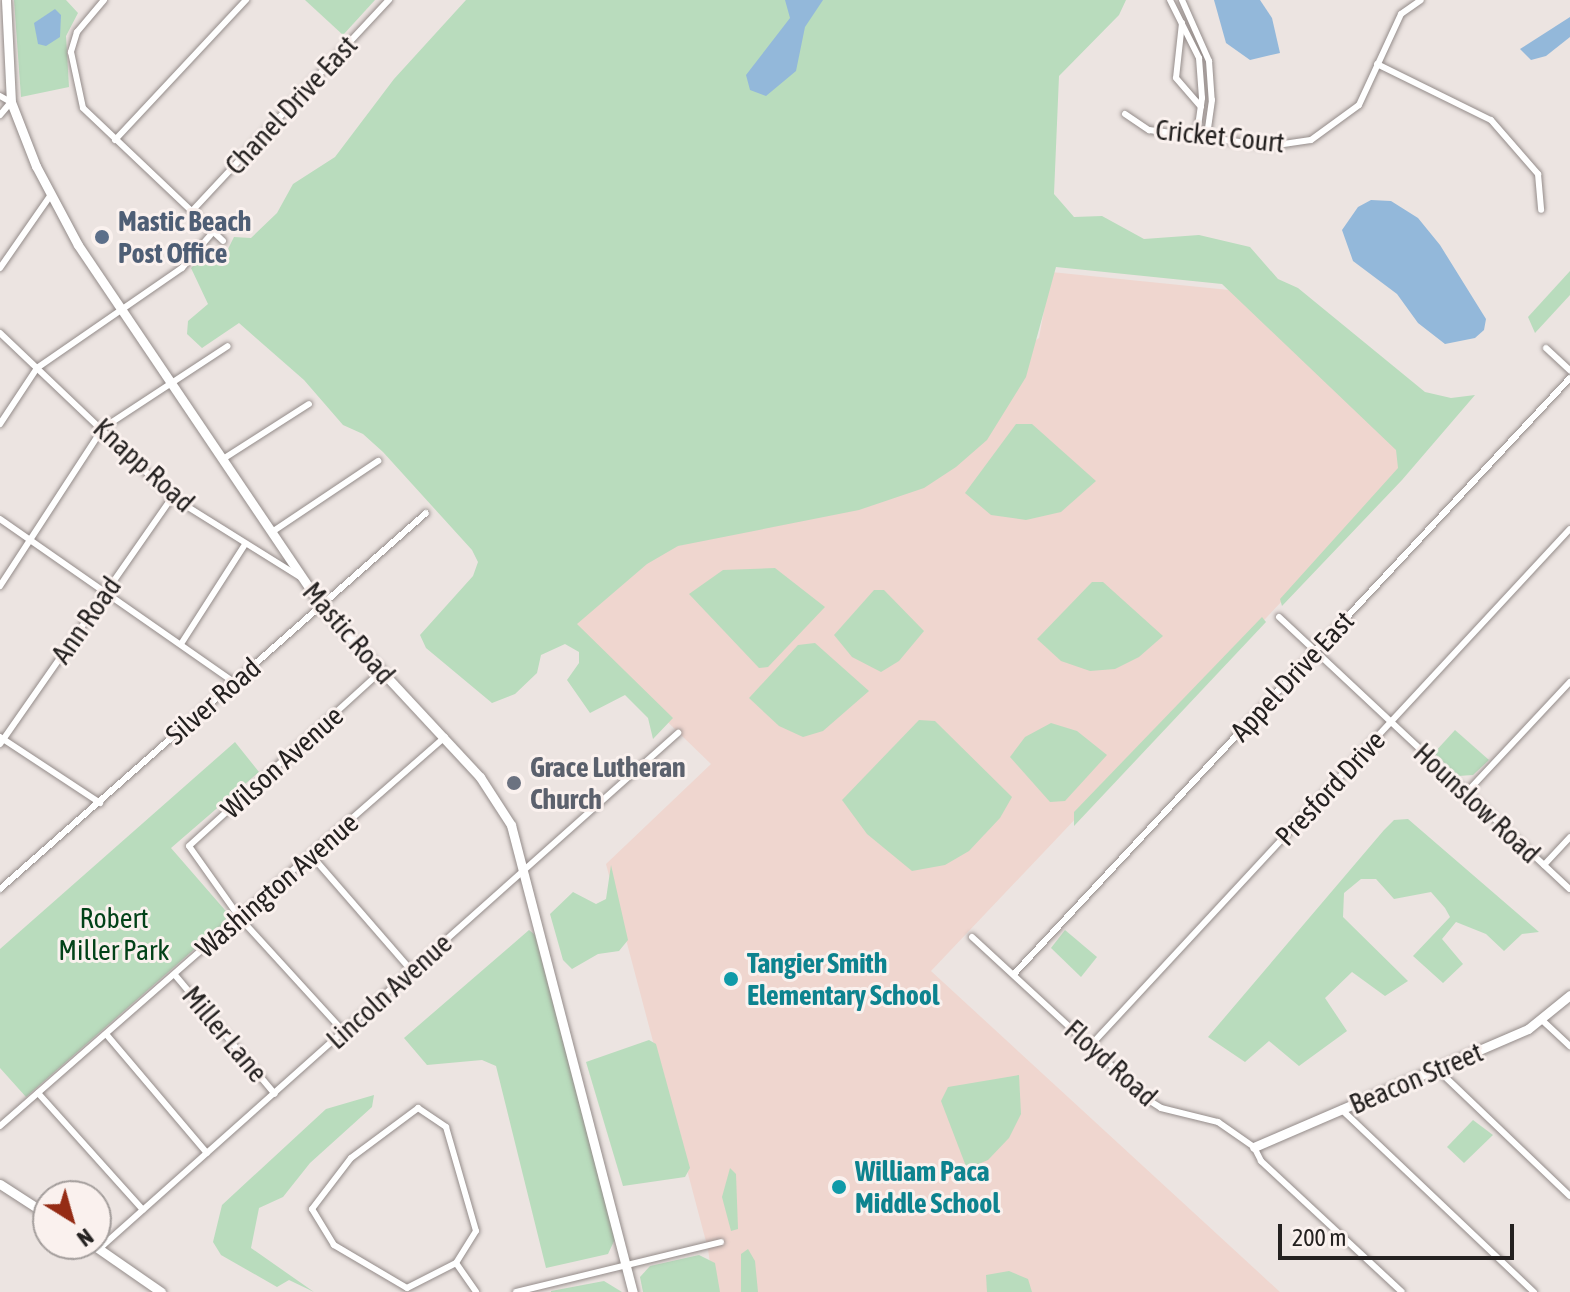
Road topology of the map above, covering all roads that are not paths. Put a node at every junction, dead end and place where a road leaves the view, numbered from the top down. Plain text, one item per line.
1 (6, 0) edge
2 (104, 0) edge
3 (246, 0) edge
4 (389, 0) edge
5 (1170, 0) edge
6 (1182, 0) edge
7 (1421, 0) edge
8 (1182, 20) junction
9 (1377, 64) junction
10 (1211, 89) junction
11 (1202, 90) junction
12 (1193, 95) junction
13 (0, 96) edge
14 (11, 102) junction
15 (1201, 107) junction
16 (1125, 114) dead end
17 (0, 115) edge
18 (1197, 134) junction
19 (1207, 135) junction
20 (115, 140) junction
21 (50, 196) junction
22 (1541, 210) dead end
23 (192, 211) junction
24 (213, 232) junction
25 (223, 241) dead end
26 (0, 268) edge
27 (120, 309) junction
28 (0, 333) edge
29 (228, 346) dead end
30 (1546, 348) dead end
31 (37, 368) junction
32 (1570, 370) edge
33 (1570, 378) edge
34 (172, 381) junction
35 (309, 404) dead end
36 (0, 424) edge
37 (103, 428) junction
38 (223, 459) junction
39 (378, 461) dead end
40 (172, 497) junction
41 (426, 513) dead end
42 (0, 519) edge
43 (1570, 529) edge
44 (272, 532) junction
45 (32, 541) junction
46 (244, 546) junction
47 (302, 579) junction
48 (0, 586) edge
49 (105, 593) junction
50 (322, 607) junction
51 (1279, 617) dead end
52 (181, 644) junction
53 (1314, 652) junction
54 (380, 672) junction
55 (234, 682) junction
56 (1570, 682) edge
57 (1390, 723) junction
58 (678, 733) dead end
59 (445, 737) junction
60 (1, 740) edge
61 (1466, 793) junction
62 (100, 803) junction
63 (1570, 837) edge
64 (311, 855) junction
65 (1544, 865) junction
66 (526, 869) junction
67 (0, 889) edge
68 (1570, 889) edge
69 (240, 918) junction
70 (972, 937) dead end
71 (412, 971) junction
72 (1014, 974) junction
73 (175, 975) junction
74 (1570, 995) edge
75 (1543, 1021) junction
76 (344, 1032) junction
77 (106, 1034) junction
78 (1090, 1046) junction
79 (1570, 1046) edge
80 (1438, 1070) junction
81 (38, 1093) junction
82 (275, 1094) junction
83 (1341, 1109) junction
84 (0, 1126) edge
85 (1254, 1147) junction
86 (207, 1153) junction
87 (0, 1184) edge
88 (1570, 1196) edge
89 (32, 1205) edge
90 (143, 1210) junction
91 (112, 1234) edge
92 (721, 1242) dead end
93 (112, 1257) edge
94 (627, 1262) junction
95 (456, 1263) junction
96 (161, 1292) edge
97 (476, 1292) edge
98 (516, 1292) edge
99 (633, 1292) edge
100 (1402, 1292) edge
101 (1534, 1292) edge

1 - 14 main road, Mastic Road
2 - 20 street
3 - 20 street
4 - 23 street, Chanel Drive East
5 - 8 street
6 - 10 street
7 - 9 street, Cricket Court
8 - 11 street
8 - 12 street
9 - 19 street, Cricket Court
9 - 22 street
10 - 11 street
10 - 19 street
11 - 12 street
11 - 15 street
12 - 15 street
13 - 14 street
14 - 17 street
14 - 21 main road, Mastic Road
15 - 18 street
16 - 18 street, Cricket Court
18 - 19 street, Cricket Court
20 - 23 street
21 - 26 street
21 - 27 main road, Mastic Road
23 - 24 street
24 - 25 street
24 - 27 street
27 - 31 street
27 - 34 main road, Mastic Road
28 - 31 street, Knapp Road
29 - 34 street
30 - 32 street
31 - 36 street
31 - 37 street, Knapp Road
33 - 53 street, Appel Drive East
34 - 37 street
34 - 38 main road, Mastic Road
35 - 38 street
37 - 40 street, Knapp Road
37 - 45 street
38 - 44 main road, Mastic Road
39 - 44 street
40 - 46 street, Knapp Road
40 - 49 street, Ann Road
41 - 50 street, Silver Road
42 - 45 street
43 - 57 street, Presford Drive
44 - 47 main road, Mastic Road
45 - 48 street
45 - 49 street
46 - 47 street, Knapp Road
46 - 52 street
47 - 50 main road, Mastic Road
49 - 52 street
49 - 60 street, Ann Road
50 - 54 main road, Mastic Road
50 - 55 street, Silver Road
51 - 53 street, Hounslow Road
52 - 55 street
53 - 57 street, Hounslow Road
53 - 72 street, Appel Drive East
54 - 59 main road, Mastic Road
54 - 69 street, Wilson Avenue
55 - 62 street, Silver Road
56 - 61 street
57 - 61 street, Hounslow Road
57 - 78 street, Presford Drive
58 - 66 street, Lincoln Avenue
59 - 64 street, Washington Avenue
59 - 66 main road, Mastic Road
60 - 62 street
61 - 65 street, Hounslow Road
62 - 67 street, Silver Road
63 - 65 street
64 - 69 street, Washington Avenue
64 - 71 street
65 - 68 street, Hounslow Road
66 - 71 street, Lincoln Avenue
66 - 94 main road, Mastic Road
69 - 73 street, Washington Avenue
69 - 76 street
70 - 72 street, Floyd Road
71 - 76 street, Lincoln Avenue
72 - 78 street, Floyd Road
73 - 77 street, Washington Avenue
73 - 82 street, Miller Lane
74 - 75 main road, Beacon Street
75 - 79 street
75 - 80 main road, Beacon Street
76 - 82 street, Lincoln Avenue
77 - 81 street, Washington Avenue
77 - 86 street
78 - 85 street, Floyd Road
80 - 83 main road, Beacon Street
80 - 88 street
81 - 84 street, Washington Avenue
81 - 90 street
82 - 86 street, Lincoln Avenue
83 - 85 main road, Beacon Street
83 - 101 street
85 - 100 street, Floyd Road
86 - 90 street, Lincoln Avenue
87 - 89 main road
90 - 91 street, Lincoln Avenue
92 - 94 street
93 - 96 main road
94 - 98 street
94 - 99 main road, Mastic Road
95 - 95 street
95 - 97 street

